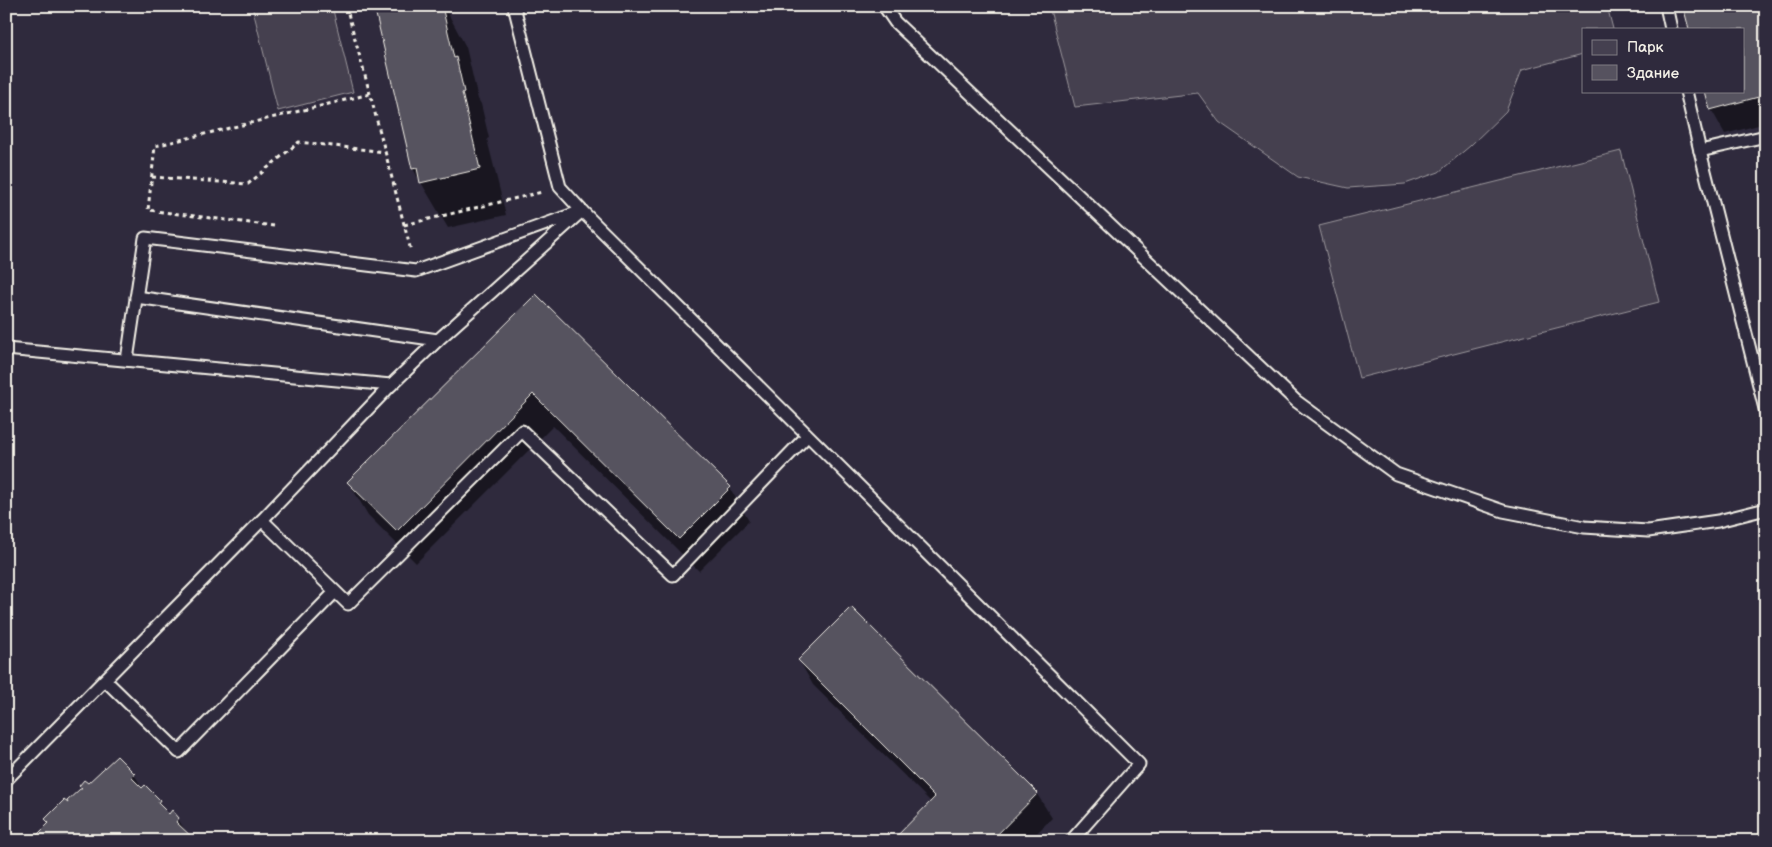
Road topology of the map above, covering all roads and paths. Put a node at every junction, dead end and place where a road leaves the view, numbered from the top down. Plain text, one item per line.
1 (346, 6) edge
2 (514, 6) edge
3 (884, 6) edge
4 (1666, 6) edge
5 (1671, 28) edge
6 (1686, 92) edge
7 (370, 94) junction
8 (1766, 136) edge
9 (1700, 151) junction
10 (385, 152) junction
11 (152, 177) junction
12 (560, 188) junction
13 (582, 211) junction
14 (404, 225) junction
15 (274, 226) dead end
16 (416, 271) junction
17 (136, 297) junction
18 (438, 340) junction
19 (6, 349) edge
20 (127, 360) junction
21 (391, 386) junction
22 (1766, 413) edge
23 (807, 436) junction
24 (1766, 509) edge
25 (262, 520) junction
26 (335, 592) dead end
27 (105, 680) junction
28 (6, 780) edge
29 (1071, 841) edge

1 - 7 path
2 - 12 lane
3 - 24 lane
4 - 5 lane
6 - 9 lane
7 - 10 path
7 - 11 path
8 - 9 lane
9 - 22 lane
10 - 11 path
10 - 14 path
11 - 15 path
12 - 13 lane
12 - 14 path
13 - 16 lane
13 - 18 lane
13 - 23 lane
14 - 16 path
16 - 17 lane
17 - 18 lane
17 - 20 lane
18 - 21 lane
19 - 20 lane
20 - 21 lane
21 - 25 lane
23 - 25 lane
23 - 29 lane
25 - 27 lane
26 - 27 lane
27 - 28 lane

